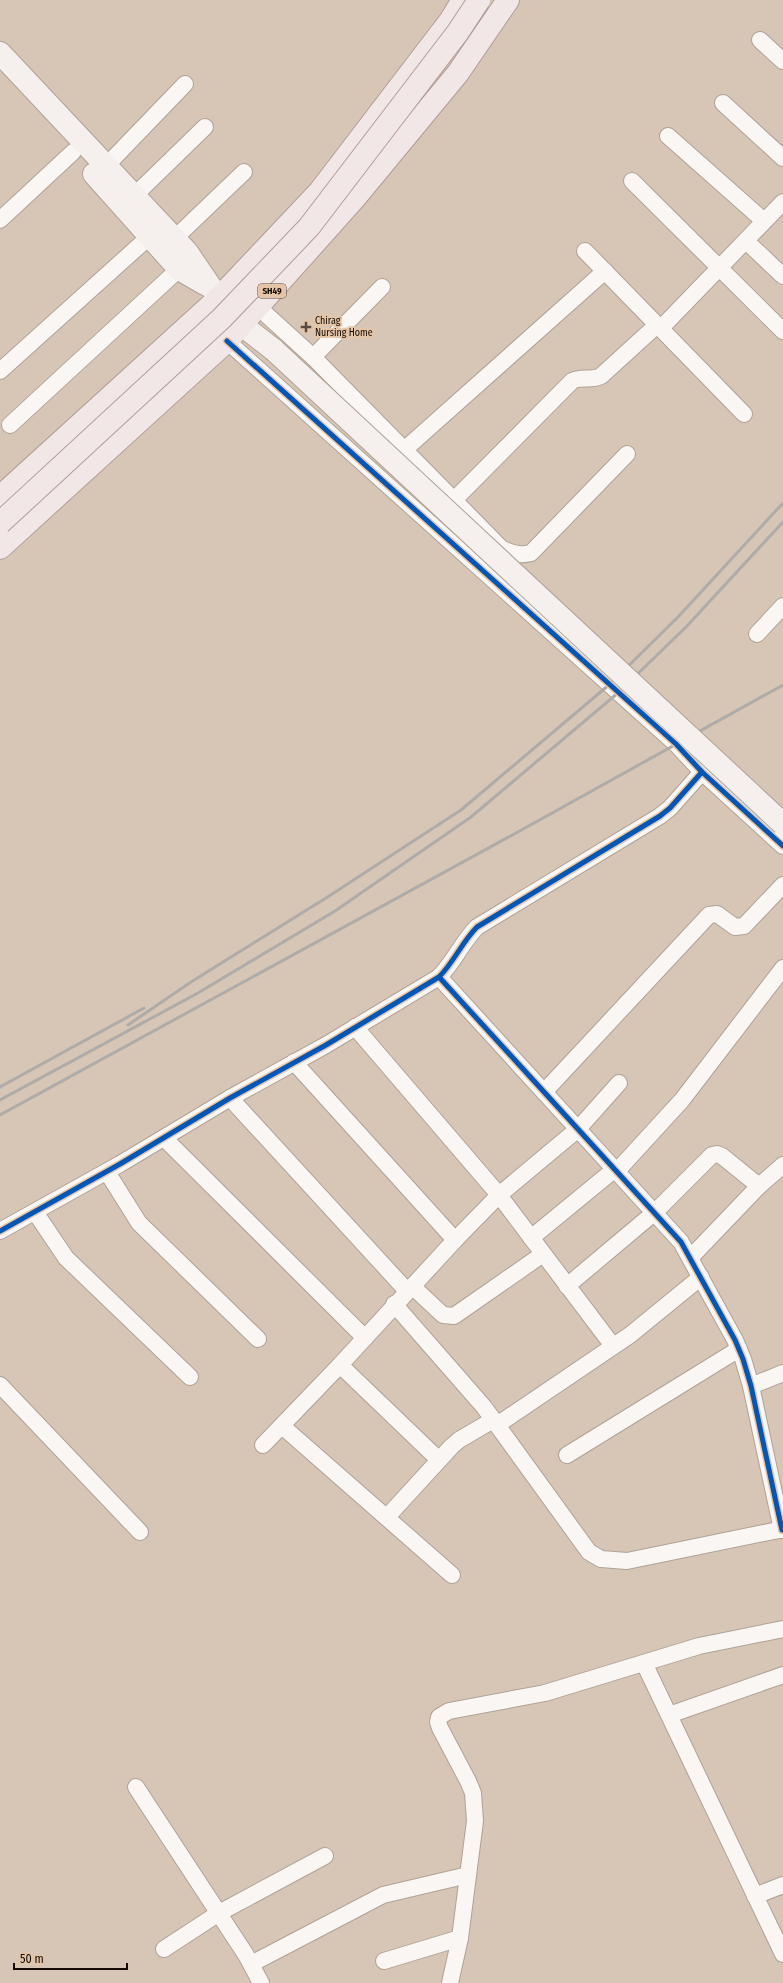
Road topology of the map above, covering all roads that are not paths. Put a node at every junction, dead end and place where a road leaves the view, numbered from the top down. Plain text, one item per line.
1 (463, 0) edge
2 (479, 0) edge
3 (508, 0) edge
4 (760, 40) dead end
5 (0, 53) edge
6 (783, 61) edge
7 (0, 73) edge
8 (185, 84) dead end
9 (723, 102) dead end
10 (54, 120) junction
11 (205, 127) dead end
12 (668, 136) dead end
13 (73, 152) junction
14 (783, 158) edge
15 (106, 166) junction
16 (244, 172) dead end
17 (632, 181) dead end
18 (134, 196) junction
19 (783, 202) edge
20 (0, 220) edge
21 (764, 222) junction
22 (150, 236) junction
23 (174, 239) junction
24 (746, 241) junction
25 (585, 251) dead end
26 (179, 268) junction
27 (720, 268) junction
28 (605, 271) junction
29 (783, 276) edge
30 (382, 287) dead end
31 (214, 292) junction
32 (258, 307) junction
33 (242, 325) junction
34 (659, 327) junction
35 (783, 331) edge
36 (227, 341) junction
37 (313, 357) junction
38 (0, 371) edge
39 (744, 414) dead end
40 (10, 425) dead end
41 (404, 450) junction
42 (627, 454) dead end
43 (0, 497) edge
44 (454, 500) junction
45 (0, 522) edge
46 (0, 548) edge
47 (783, 606) edge
48 (757, 634) dead end
49 (702, 772) junction
50 (783, 824) edge
51 (783, 846) edge
52 (783, 885) edge
53 (783, 968) edge
54 (438, 978) junction
55 (355, 1027) junction
56 (294, 1062) junction
57 (619, 1083) dead end
58 (544, 1092) junction
59 (230, 1098) junction
60 (578, 1129) junction
61 (164, 1138) junction
62 (783, 1166) edge
63 (616, 1170) junction
64 (107, 1172) junction
65 (759, 1186) junction
66 (499, 1195) junction
67 (35, 1212) junction
68 (655, 1212) junction
69 (0, 1231) edge
70 (531, 1238) junction
71 (455, 1240) junction
72 (543, 1254) junction
73 (691, 1257) junction
74 (702, 1277) junction
75 (568, 1286) junction
76 (410, 1288) junction
77 (394, 1304) junction
78 (365, 1338) junction
79 (258, 1339) dead end
80 (613, 1346) junction
81 (739, 1349) junction
82 (340, 1365) junction
83 (783, 1373) edge
84 (190, 1377) dead end
85 (0, 1385) edge
86 (751, 1386) junction
87 (495, 1422) junction
88 (282, 1426) junction
89 (263, 1445) dead end
90 (568, 1455) dead end
91 (439, 1460) junction
92 (387, 1517) junction
93 (782, 1530) edge
94 (140, 1532) dead end
95 (452, 1575) dead end
96 (783, 1629) edge
97 (644, 1663) junction
98 (783, 1675) edge
99 (669, 1715) junction
100 (136, 1787) dead end
101 (325, 1856) dead end
102 (468, 1875) junction
103 (783, 1885) edge
104 (755, 1896) junction
105 (220, 1914) junction
106 (460, 1938) junction
107 (164, 1949) dead end
108 (783, 1954) edge
109 (384, 1961) dead end
110 (253, 1976) edge
111 (450, 1983) edge

1 - 31 main road
2 - 45 main road, SH49, bridge
3 - 32 main road, SH49
4 - 6 street
5 - 10 main road
7 - 10 main road
8 - 15 street
9 - 14 street
10 - 13 main road
10 - 15 main road
11 - 18 street
12 - 21 street
13 - 20 street
13 - 22 main road
15 - 18 main road
16 - 23 street
17 - 27 street
18 - 23 main road
19 - 21 street
21 - 24 street
22 - 26 main road
22 - 38 street
23 - 31 main road
24 - 27 street
24 - 29 street
25 - 28 street
26 - 31 main road
26 - 40 street
27 - 34 street
27 - 35 street
28 - 34 street
28 - 41 street
30 - 37 street
31 - 33 main road
31 - 43 main road
32 - 33 main road, SH49
32 - 37 street
33 - 36 main road, SH49
33 - 50 main road, bridge
34 - 39 street
34 - 44 street
36 - 46 main road, SH49
36 - 49 street
37 - 41 street
41 - 44 street
42 - 44 street
47 - 48 street
49 - 51 street
49 - 54 street
52 - 58 street
53 - 63 street
54 - 55 street
54 - 58 street
55 - 56 street
55 - 66 street
56 - 59 street
56 - 71 street
57 - 60 street
58 - 60 street
59 - 61 street
59 - 76 street
60 - 63 street
60 - 66 street
61 - 64 street
61 - 78 street
62 - 65 street
63 - 68 street
63 - 70 street
64 - 67 street
64 - 79 street
65 - 68 street
65 - 73 street
66 - 70 street
66 - 71 street
67 - 69 street
67 - 84 street
68 - 73 street
68 - 75 street
70 - 72 street
71 - 76 street
72 - 75 street
72 - 76 street
73 - 74 street
74 - 80 street
74 - 81 street
75 - 80 street
76 - 77 street
77 - 78 street
77 - 87 street
78 - 82 street
80 - 87 street
81 - 86 street
81 - 90 street
82 - 88 street
82 - 91 street
83 - 86 street
85 - 94 street
86 - 93 street
87 - 91 street
87 - 93 street
88 - 89 street
88 - 92 street
91 - 92 street
92 - 95 street
96 - 97 street
97 - 99 street
97 - 102 street
98 - 99 street
99 - 104 street
100 - 105 street
101 - 105 street
102 - 106 street
102 - 110 street
103 - 104 street
104 - 108 street
105 - 107 street
105 - 110 street
106 - 109 street
106 - 111 street

